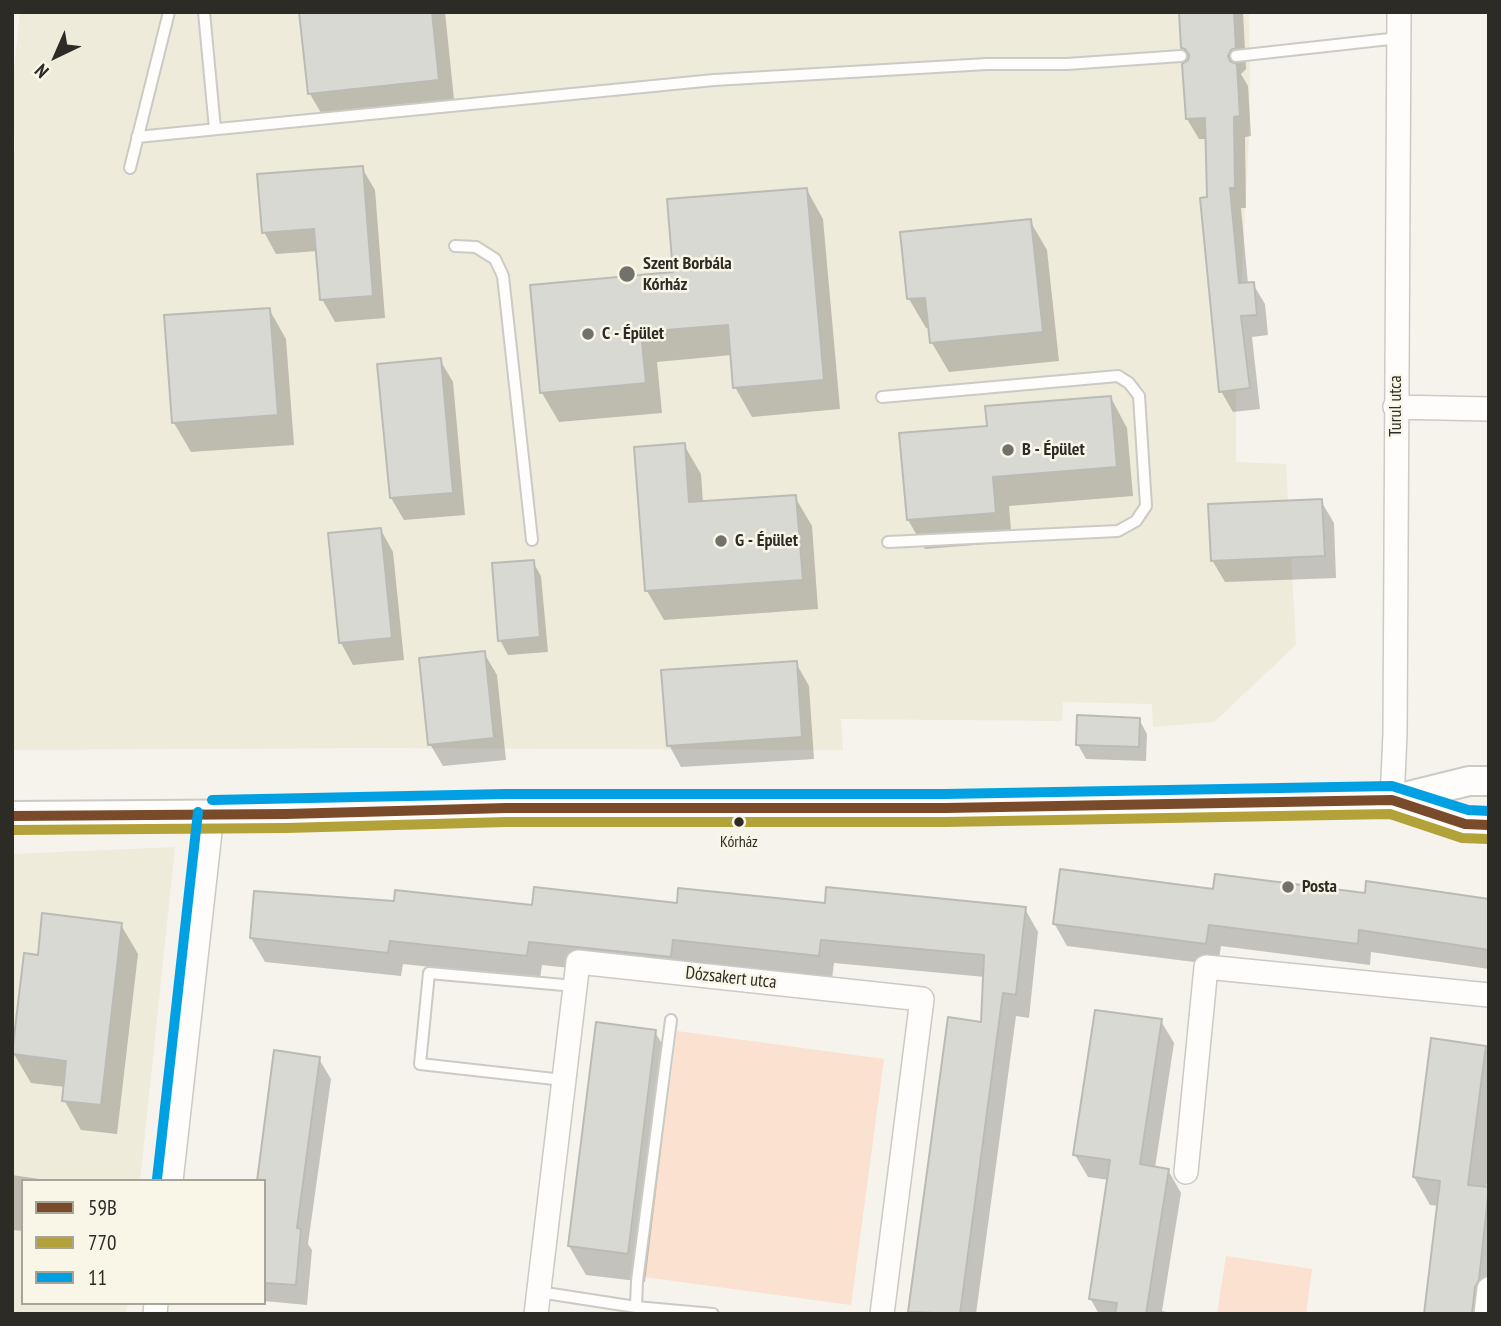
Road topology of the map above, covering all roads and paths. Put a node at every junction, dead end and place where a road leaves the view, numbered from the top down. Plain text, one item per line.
1 (169, 12) edge
2 (204, 12) edge
3 (1399, 12) edge
4 (1399, 38) junction
5 (1181, 56) dead end
6 (1236, 56) dead end
7 (215, 129) junction
8 (137, 137) junction
9 (130, 168) dead end
10 (455, 246) dead end
11 (882, 397) dead end
12 (1395, 407) junction
13 (1489, 409) edge
14 (532, 540) dead end
15 (888, 542) dead end
16 (1489, 781) edge
17 (1392, 800) junction
18 (212, 814) junction
19 (12, 816) edge
20 (1489, 825) edge
21 (575, 986) junction
22 (1489, 995) edge
23 (671, 1020) dead end
24 (563, 1080) junction
25 (1186, 1172) dead end
26 (170, 1179) edge
27 (1489, 1289) edge
28 (538, 1303) edge
29 (636, 1307) junction
30 (713, 1314) edge
31 (882, 1314) edge
32 (1486, 1314) edge

1 - 8 lane
2 - 7 lane
3 - 4 street, Turul utca
4 - 6 lane
4 - 12 street, Turul utca
5 - 7 lane
7 - 8 lane
8 - 9 lane
10 - 14 lane
11 - 15 lane
12 - 13 street
12 - 17 street, Turul utca
16 - 17 street
17 - 18 street
17 - 20 street
18 - 19 street
18 - 26 street
21 - 24 street, Dózsakert utca
21 - 24 lane
21 - 31 street, Dózsakert utca
22 - 25 street
23 - 29 lane
24 - 28 street, Dózsakert utca
27 - 32 street
28 - 29 lane
29 - 30 lane

